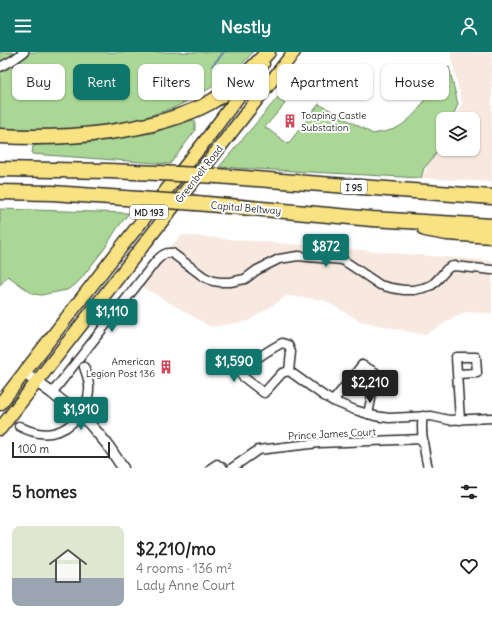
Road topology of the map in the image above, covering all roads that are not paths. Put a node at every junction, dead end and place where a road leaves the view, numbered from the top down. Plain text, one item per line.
1 (24, 52) edge
2 (268, 52) edge
3 (272, 52) edge
4 (294, 52) edge
5 (0, 67) edge
6 (0, 136) edge
7 (0, 162) edge
8 (0, 169) edge
9 (56, 170) junction
10 (0, 192) edge
11 (105, 196) junction
12 (492, 197) edge
13 (0, 201) edge
14 (372, 219) junction
15 (492, 226) edge
16 (492, 236) edge
17 (492, 270) edge
18 (84, 367) dead end
19 (289, 371) junction
20 (24, 373) junction
21 (456, 374) junction
22 (38, 382) junction
23 (52, 393) junction
24 (333, 401) junction
25 (0, 404) edge
26 (368, 414) junction
27 (79, 415) junction
28 (423, 416) junction
29 (492, 418) edge
30 (460, 420) junction
31 (19, 426) dead end
32 (0, 429) edge
33 (423, 439) junction
34 (123, 468) edge
35 (211, 468) edge
36 (223, 468) edge
37 (232, 468) edge
38 (428, 468) edge

1 - 5 street
2 - 6 highway
3 - 20 main road, Greenbelt Road / MD 193
4 - 22 main road, Greenbelt Road / MD 193
7 - 9 highway
8 - 9 highway, I 95
9 - 12 highway, I 95, bridge
10 - 11 highway, Capital Beltway
11 - 13 highway
11 - 14 highway, Capital Beltway, bridge
14 - 15 highway, Capital Beltway
14 - 16 highway
17 - 23 street
18 - 27 street
19 - 19 street
19 - 24 street
20 - 22 street
20 - 25 main road, Greenbelt Road / MD 193
21 - 21 street
21 - 30 street
22 - 23 street
22 - 32 main road, Greenbelt Road / MD 193
23 - 27 street
24 - 26 street
24 - 26 street
26 - 28 street
27 - 31 street
27 - 34 street
28 - 30 street
28 - 33 street
29 - 30 street
33 - 37 street, Prince James Court
33 - 38 street
35 - 36 street

